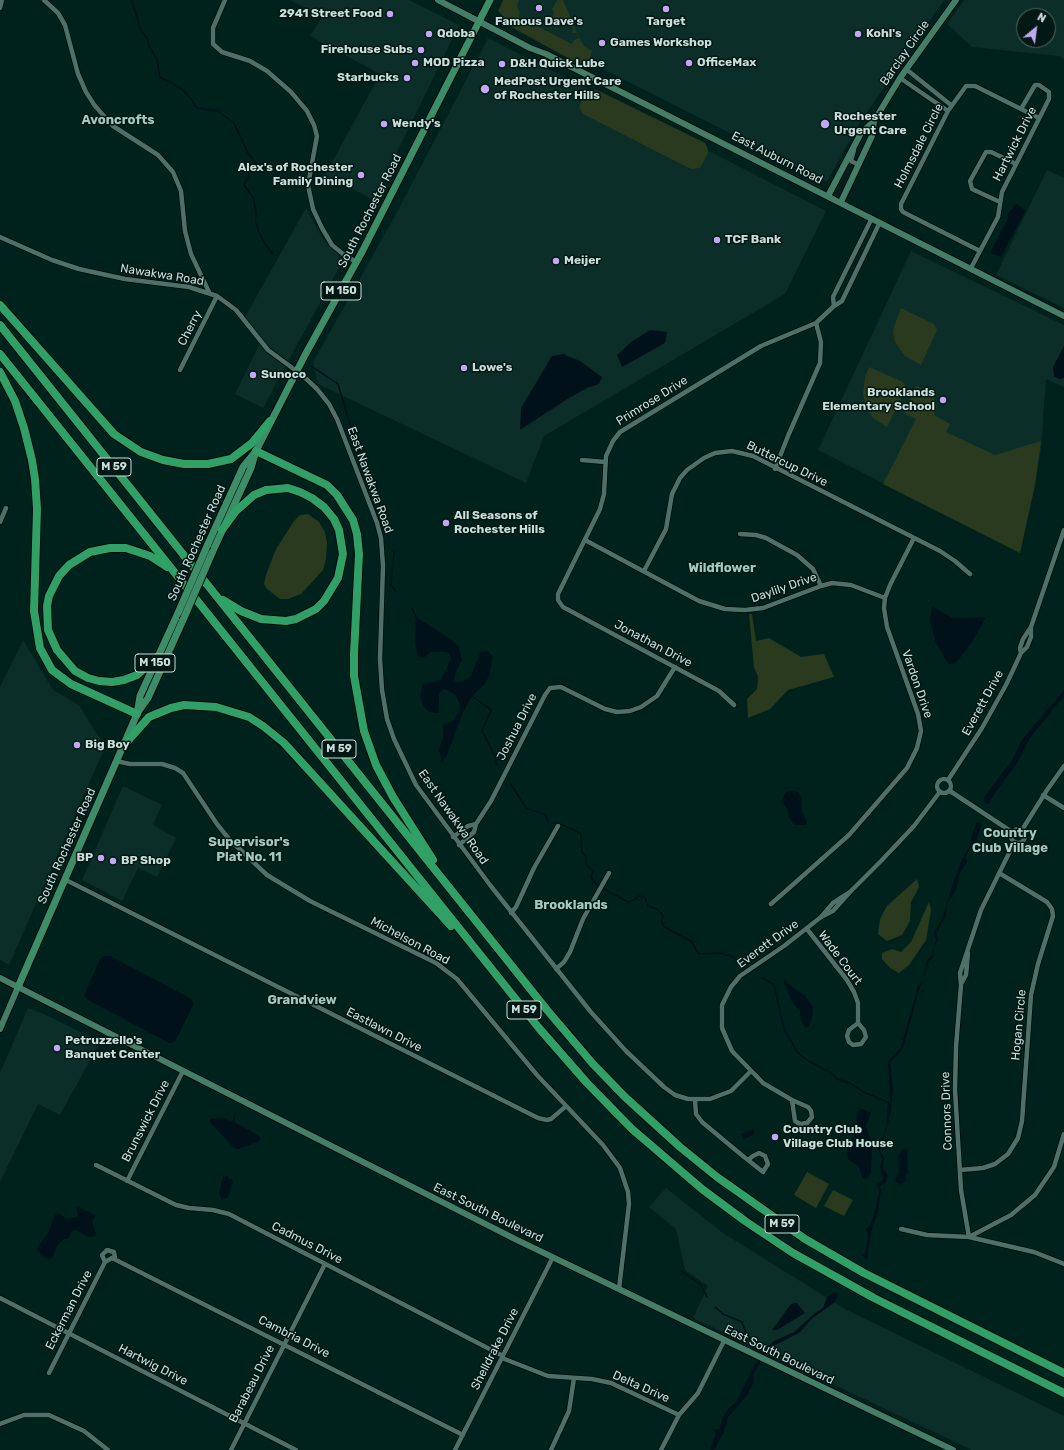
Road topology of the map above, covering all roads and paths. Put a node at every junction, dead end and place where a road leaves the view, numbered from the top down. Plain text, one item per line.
1 (2, 0) edge
2 (44, 0) edge
3 (226, 0) edge
4 (438, 0) edge
5 (490, 0) edge
6 (956, 0) edge
7 (0, 8) edge
8 (480, 21) junction
9 (906, 69) junction
10 (900, 78) junction
11 (951, 105) junction
12 (1021, 109) junction
13 (948, 111) junction
14 (1039, 118) junction
15 (874, 121) junction
16 (855, 145) junction
17 (1016, 164) junction
18 (859, 165) junction
19 (828, 196) junction
20 (841, 202) junction
21 (1000, 202) junction
22 (872, 218) junction
23 (880, 222) junction
24 (0, 237) edge
25 (980, 251) junction
26 (356, 262) junction
27 (971, 268) junction
28 (846, 270) junction
29 (855, 275) junction
30 (208, 292) junction
31 (218, 296) junction
32 (0, 305) edge
33 (834, 306) junction
34 (1064, 316) edge
35 (816, 323) junction
36 (0, 325) edge
37 (0, 354) edge
38 (180, 370) dead end
39 (296, 371) junction
40 (0, 372) edge
41 (270, 421) junction
42 (256, 451) junction
43 (582, 460) dead end
44 (605, 462) junction
45 (775, 469) junction
46 (6, 508) dead end
47 (0, 522) edge
48 (222, 530) junction
49 (1064, 530) edge
50 (740, 534) dead end
51 (914, 538) junction
52 (584, 540) junction
53 (173, 570) junction
54 (644, 572) junction
55 (970, 574) dead end
56 (821, 586) junction
57 (215, 595) junction
58 (885, 598) junction
59 (559, 603) joint
60 (157, 658) junction
61 (675, 667) junction
62 (734, 705) dead end
63 (137, 714) junction
64 (124, 745) junction
65 (116, 761) junction
66 (1064, 766) edge
67 (948, 780) junction
68 (950, 791) junction
69 (939, 792) junction
70 (1043, 795) junction
71 (1064, 808) edge
72 (476, 824) junction
73 (558, 826) dead end
74 (1022, 830) junction
75 (1012, 832) junction
76 (453, 837) junction
77 (1014, 843) junction
78 (459, 845) junction
79 (609, 872) dead end
80 (999, 873) junction
81 (64, 879) junction
82 (462, 904) junction
83 (771, 904) dead end
84 (511, 913) junction
85 (806, 929) junction
86 (556, 969) junction
87 (498, 977) junction
88 (0, 978) edge
89 (18, 988) junction
90 (858, 1023) junction
91 (0, 1029) edge
92 (183, 1070) junction
93 (751, 1071) junction
94 (695, 1100) junction
95 (792, 1100) junction
96 (566, 1107) junction
97 (1064, 1134) edge
98 (748, 1160) junction
99 (96, 1166) dead end
100 (960, 1170) junction
101 (127, 1181) junction
102 (901, 1229) dead end
103 (969, 1237) junction
104 (553, 1257) junction
105 (112, 1258) junction
106 (105, 1262) junction
107 (325, 1264) junction
108 (1064, 1264) edge
109 (619, 1289) junction
110 (0, 1298) edge
111 (68, 1333) junction
112 (724, 1341) junction
113 (284, 1343) junction
114 (503, 1357) junction
115 (49, 1372) dead end
116 (1064, 1373) edge
117 (574, 1378) junction
118 (1064, 1393) edge
119 (679, 1415) junction
120 (244, 1423) junction
121 (0, 1424) edge
122 (463, 1435) junction
123 (108, 1450) edge
124 (231, 1450) edge
125 (296, 1450) edge
126 (455, 1450) edge
127 (551, 1450) edge
128 (661, 1450) edge
129 (953, 1450) edge

1 - 7 street
2 - 30 street
3 - 26 street
4 - 8 street, East Auburn Road
5 - 8 main road, South Rochester Road / M 150
6 - 9 street, Barclay Circle
8 - 19 street, East Auburn Road
8 - 26 main road, South Rochester Road / M 150
9 - 10 street, Barclay Circle
9 - 11 street
10 - 13 street
10 - 15 street, Barclay Circle
11 - 12 street, Holmsdale Circle
11 - 13 street, Holmsdale Circle
12 - 14 street, Holmsdale Circle
12 - 14 street, Hartwick Drive
13 - 25 street, Holmsdale Circle
14 - 17 street, Hartwick Drive
15 - 16 street, Barclay Circle
15 - 18 street, Barclay Circle
16 - 18 street, Barclay Circle
16 - 19 street, Barclay Circle
17 - 21 street, Hartwick Drive
17 - 21 street
18 - 20 street, Barclay Circle
19 - 20 street, East Auburn Road
20 - 22 street, East Auburn Road
21 - 25 street, Hartwick Drive
22 - 23 street, East Auburn Road
22 - 28 street
23 - 27 street, East Auburn Road
23 - 29 street, Primrose Drive
24 - 30 street, Nawakwa Road
25 - 27 street, Hartwick Drive
26 - 39 main road, South Rochester Road / M 150
27 - 34 street, East Auburn Road
28 - 29 street
28 - 33 street
29 - 33 street, Primrose Drive
30 - 31 street, Nawakwa Road
31 - 38 street, Cherry
31 - 39 street, Nawakwa Road
32 - 41 highway
33 - 35 street, Primrose Drive
35 - 44 street, Primrose Drive
35 - 45 street
36 - 57 highway, M 59
37 - 53 highway, M 59
39 - 41 main road, South Rochester Road / M 150
39 - 76 street, East Nawakwa Road
40 - 63 highway
41 - 42 main road, South Rochester Road / M 150
42 - 48 main road, South Rochester Road / M 150
42 - 60 main road, South Rochester Road / M 150, bridge
42 - 82 highway
43 - 44 street
44 - 52 street, Primrose Drive
45 - 51 street, Buttercup Drive
45 - 54 street, Buttercup Drive
46 - 47 street
48 - 57 highway
48 - 63 main road, South Rochester Road / M 150, bridge
49 - 67 street, Everett Drive
50 - 56 street
51 - 55 street, Buttercup Drive
51 - 58 street, Vardon Drive
52 - 54 street, Daylily Drive
52 - 59 street, Primrose Drive
53 - 60 highway
53 - 87 highway, M 59
54 - 56 street, Daylily Drive
56 - 58 street, Daylily Drive
57 - 82 highway, M 59
58 - 83 street, Vardon Drive
59 - 61 street, Jonathan Drive
60 - 63 main road, South Rochester Road / M 150
61 - 62 street, Jonathan Drive
61 - 72 street, Joshua Drive
63 - 64 main road, South Rochester Road
64 - 65 main road, South Rochester Road
64 - 87 highway
65 - 81 main road, South Rochester Road
65 - 96 street, Michelson Road
66 - 70 street
67 - 68 street
67 - 69 street
68 - 69 street
68 - 75 street
69 - 85 street, Everett Drive
70 - 71 street
70 - 74 street
72 - 76 street, Joshua Drive
72 - 78 street, Joshua Drive
73 - 84 street
74 - 75 street
74 - 77 street
75 - 77 street
76 - 78 street, East Nawakwa Road
77 - 80 street, Connors Drive
78 - 84 street, East Nawakwa Road
79 - 86 street
80 - 100 street, Connors Drive
80 - 100 street, Hogan Circle
81 - 89 main road, South Rochester Road
81 - 96 street, Eastlawn Drive
82 - 116 highway, M 59
84 - 86 street, East Nawakwa Road
85 - 90 street, Wade Court
85 - 93 street, Everett Drive
86 - 94 street, East Nawakwa Road
87 - 118 highway, M 59
88 - 89 street, East South Boulevard
89 - 91 street
89 - 92 street, East South Boulevard
90 - 90 street, Wade Court
92 - 101 street, Brunswick Drive
92 - 104 street, East South Boulevard
93 - 94 street, East Nawakwa Road
93 - 95 street, Everett Drive
94 - 98 street
95 - 95 street, Everett Drive
96 - 109 street, Michelson Road
97 - 103 street
98 - 98 street
99 - 101 street, Cadmus Drive
100 - 103 street, Connors Drive
101 - 107 street, Cadmus Drive
102 - 103 street
103 - 108 street
104 - 109 street, East South Boulevard
104 - 114 street, Shelldrake Drive
105 - 106 street, Eckerman Drive
105 - 106 street, Cambria Drive
105 - 113 street, Cambria Drive
106 - 111 street, Eckerman Drive
107 - 113 street, Barabeau Drive
107 - 114 street, Cadmus Drive
109 - 112 street, East South Boulevard
110 - 111 street, Hartwig Drive
111 - 115 street, Eckerman Drive
111 - 120 street, Hartwig Drive
112 - 119 street
112 - 129 street, East South Boulevard
113 - 120 street, Barabeau Drive
113 - 122 street, Cambria Drive
114 - 117 street, Delta Drive
114 - 122 street, Shelldrake Drive
117 - 119 street, Delta Drive
117 - 127 street
119 - 128 street
120 - 124 street, Barabeau Drive
120 - 125 street, Hartwig Drive
121 - 123 street
122 - 126 street, Shelldrake Drive

